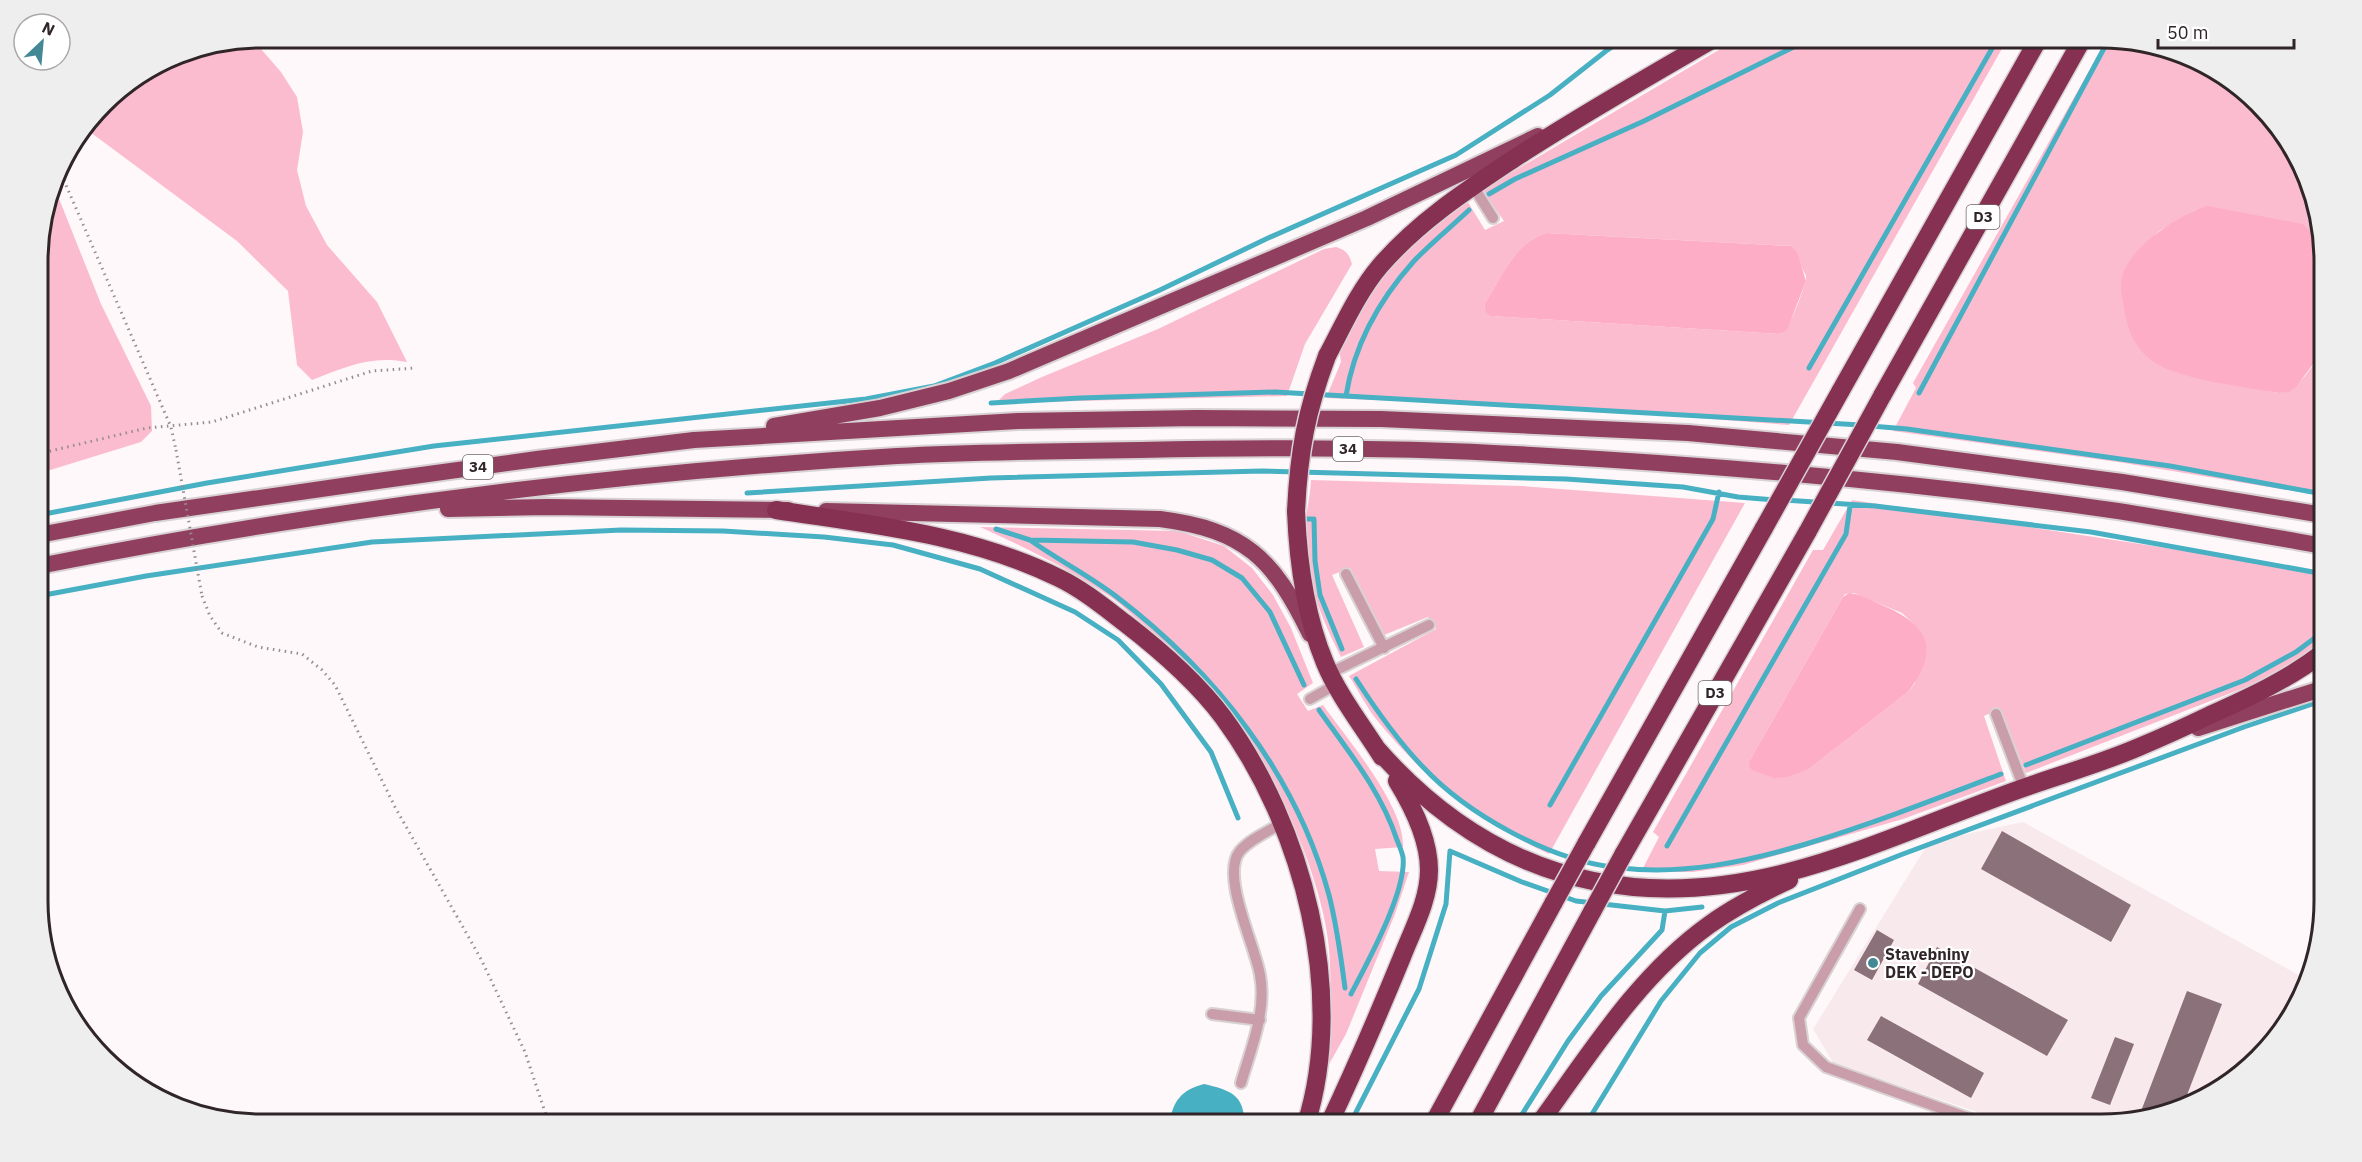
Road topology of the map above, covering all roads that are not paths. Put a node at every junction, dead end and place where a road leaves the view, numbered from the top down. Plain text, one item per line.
1 (1698, 48) edge
2 (2033, 48) edge
3 (2077, 48) edge
4 (1580, 116) junction
5 (1473, 186) junction
6 (1492, 218) dead end
7 (694, 440) junction
8 (776, 510) junction
9 (369, 511) junction
10 (2314, 514) edge
11 (48, 533) edge
12 (2314, 544) edge
13 (48, 564) edge
14 (1346, 574) dead end
15 (1430, 626) dead end
16 (1384, 648) junction
17 (2314, 660) edge
18 (1331, 674) junction
19 (2314, 691) edge
20 (1310, 699) dead end
21 (1996, 714) dead end
22 (1377, 748) junction
23 (2137, 748) junction
24 (2024, 788) junction
25 (1282, 823) junction
26 (1860, 849) junction
27 (1860, 909) dead end
28 (1212, 1014) dead end
29 (1260, 1020) junction
30 (1241, 1083) dead end
31 (1308, 1114) edge
32 (1334, 1114) edge
33 (1438, 1114) edge
34 (1482, 1114) edge
35 (1546, 1114) edge
36 (1956, 1114) edge

1 - 4 highway
2 - 33 highway, D3, bridge
3 - 34 highway, D3, bridge
4 - 5 highway
4 - 7 highway
5 - 6 lane
5 - 18 highway, bridge
7 - 10 highway, 34
7 - 11 highway, 34
8 - 9 highway
8 - 18 highway
8 - 25 highway
9 - 12 highway, 34
9 - 13 highway, 34
14 - 16 lane
15 - 16 lane
16 - 18 lane
17 - 23 highway
18 - 20 lane
18 - 22 highway
19 - 23 highway
21 - 24 lane
22 - 26 highway
22 - 32 highway
23 - 24 highway
24 - 26 highway
25 - 29 lane
25 - 31 highway
26 - 35 highway
27 - 36 lane
28 - 29 lane
29 - 30 lane

